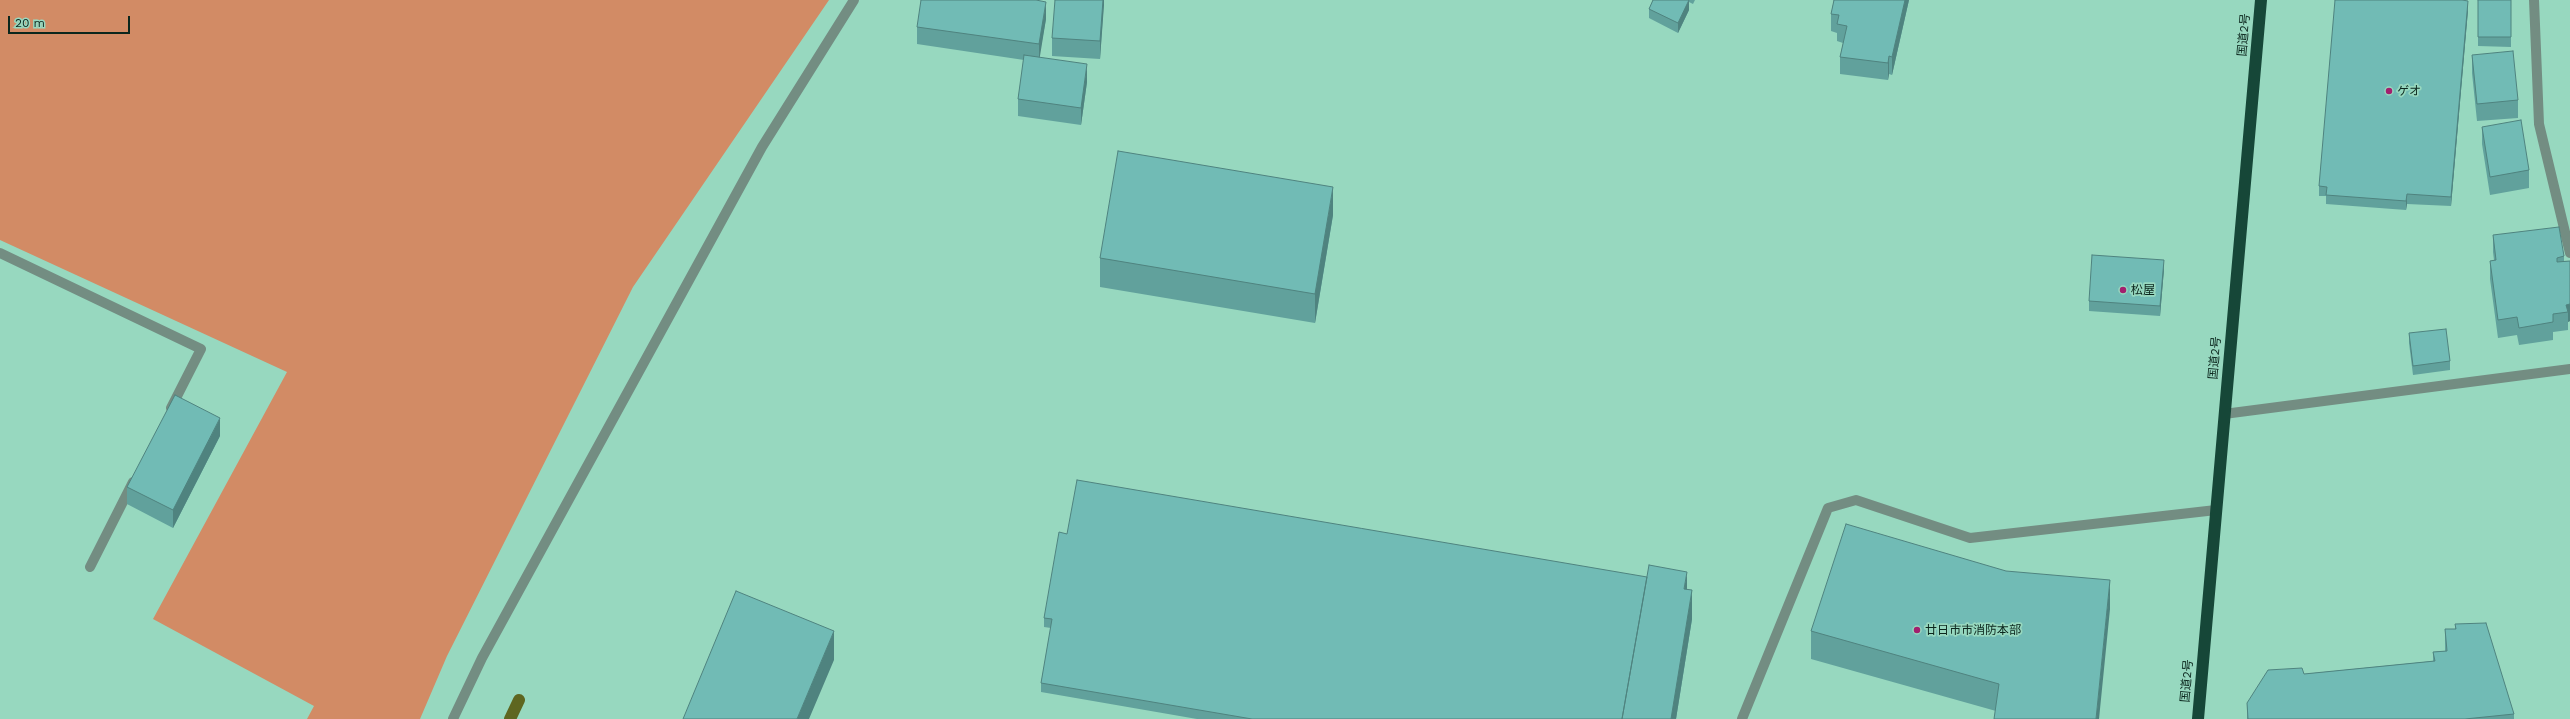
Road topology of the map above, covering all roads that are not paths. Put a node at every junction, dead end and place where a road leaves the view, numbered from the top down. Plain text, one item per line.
1 (854, 0) edge
2 (2261, 0) edge
3 (2534, 0) edge
4 (2570, 253) edge
5 (0, 254) edge
6 (2570, 369) edge
7 (2224, 414) junction
8 (165, 419) edge
9 (136, 476) edge
10 (2216, 510) junction
11 (90, 567) dead end
12 (453, 719) edge
13 (1742, 719) edge
14 (2198, 719) edge

1 - 12 street
2 - 7 highway, 国道2号
3 - 4 street
5 - 8 street
6 - 7 street
7 - 10 highway, 国道2号
9 - 11 street
10 - 13 street
10 - 14 highway, 国道2号

